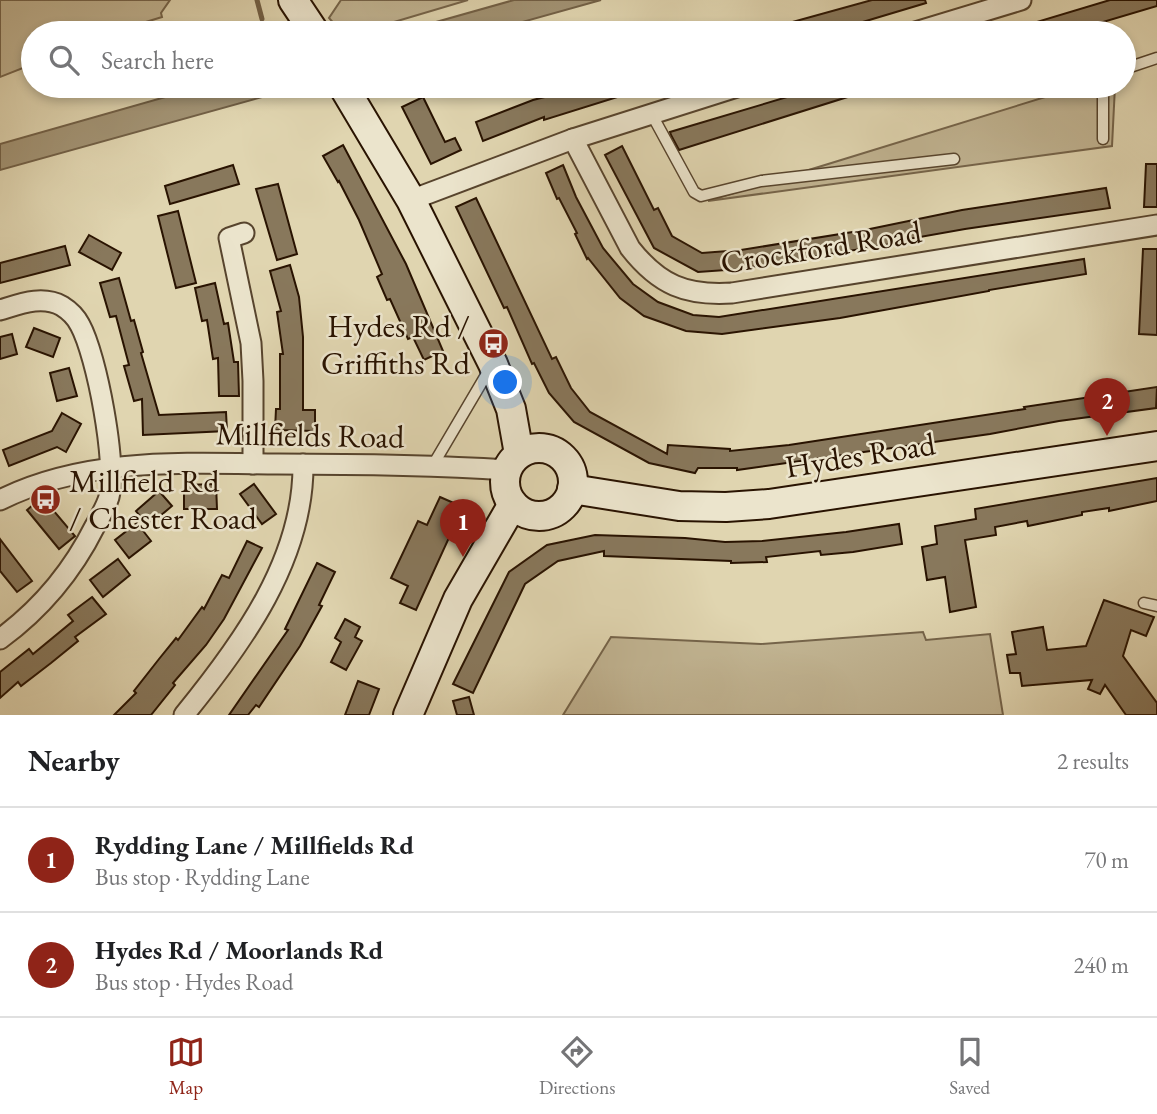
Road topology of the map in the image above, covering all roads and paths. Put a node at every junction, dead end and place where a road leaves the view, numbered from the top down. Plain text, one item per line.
1 (293, 0) edge
2 (1021, 0) edge
3 (307, 21) edge
4 (952, 21) edge
5 (1157, 58) edge
6 (1136, 65) edge
7 (350, 98) edge
8 (700, 98) edge
9 (1103, 98) edge
10 (650, 113) junction
11 (573, 139) junction
12 (1102, 139) dead end
13 (954, 159) dead end
14 (411, 200) junction
15 (1157, 225) edge
16 (244, 233) dead end
17 (0, 310) edge
18 (493, 364) junction
19 (511, 409) junction
20 (1157, 446) edge
21 (548, 448) junction
22 (513, 462) junction
23 (253, 464) junction
24 (303, 464) junction
25 (433, 466) junction
26 (112, 467) junction
27 (572, 489) junction
28 (0, 500) edge
29 (513, 504) junction
30 (1144, 603) dead end
31 (1157, 606) edge
32 (0, 639) edge
33 (184, 715) edge
34 (408, 715) edge

1 - 3 street
2 - 4 street
5 - 6 lane
7 - 14 street
8 - 10 street
9 - 12 lane
10 - 11 street
10 - 13 lane
11 - 14 street
11 - 15 street, Crockford Road
14 - 18 street
16 - 23 street
17 - 26 street
18 - 19 street
18 - 25 lane
19 - 21 street
19 - 22 street
20 - 27 street, Hydes Road
21 - 22 street
21 - 27 street
22 - 25 street, Millfields Road
22 - 29 street
23 - 24 street, Millfields Road
23 - 26 street, Millfields Road
24 - 25 street, Millfields Road
24 - 33 street
26 - 28 street, Millfields Road
26 - 32 street
27 - 29 street
29 - 34 street
30 - 31 lane

